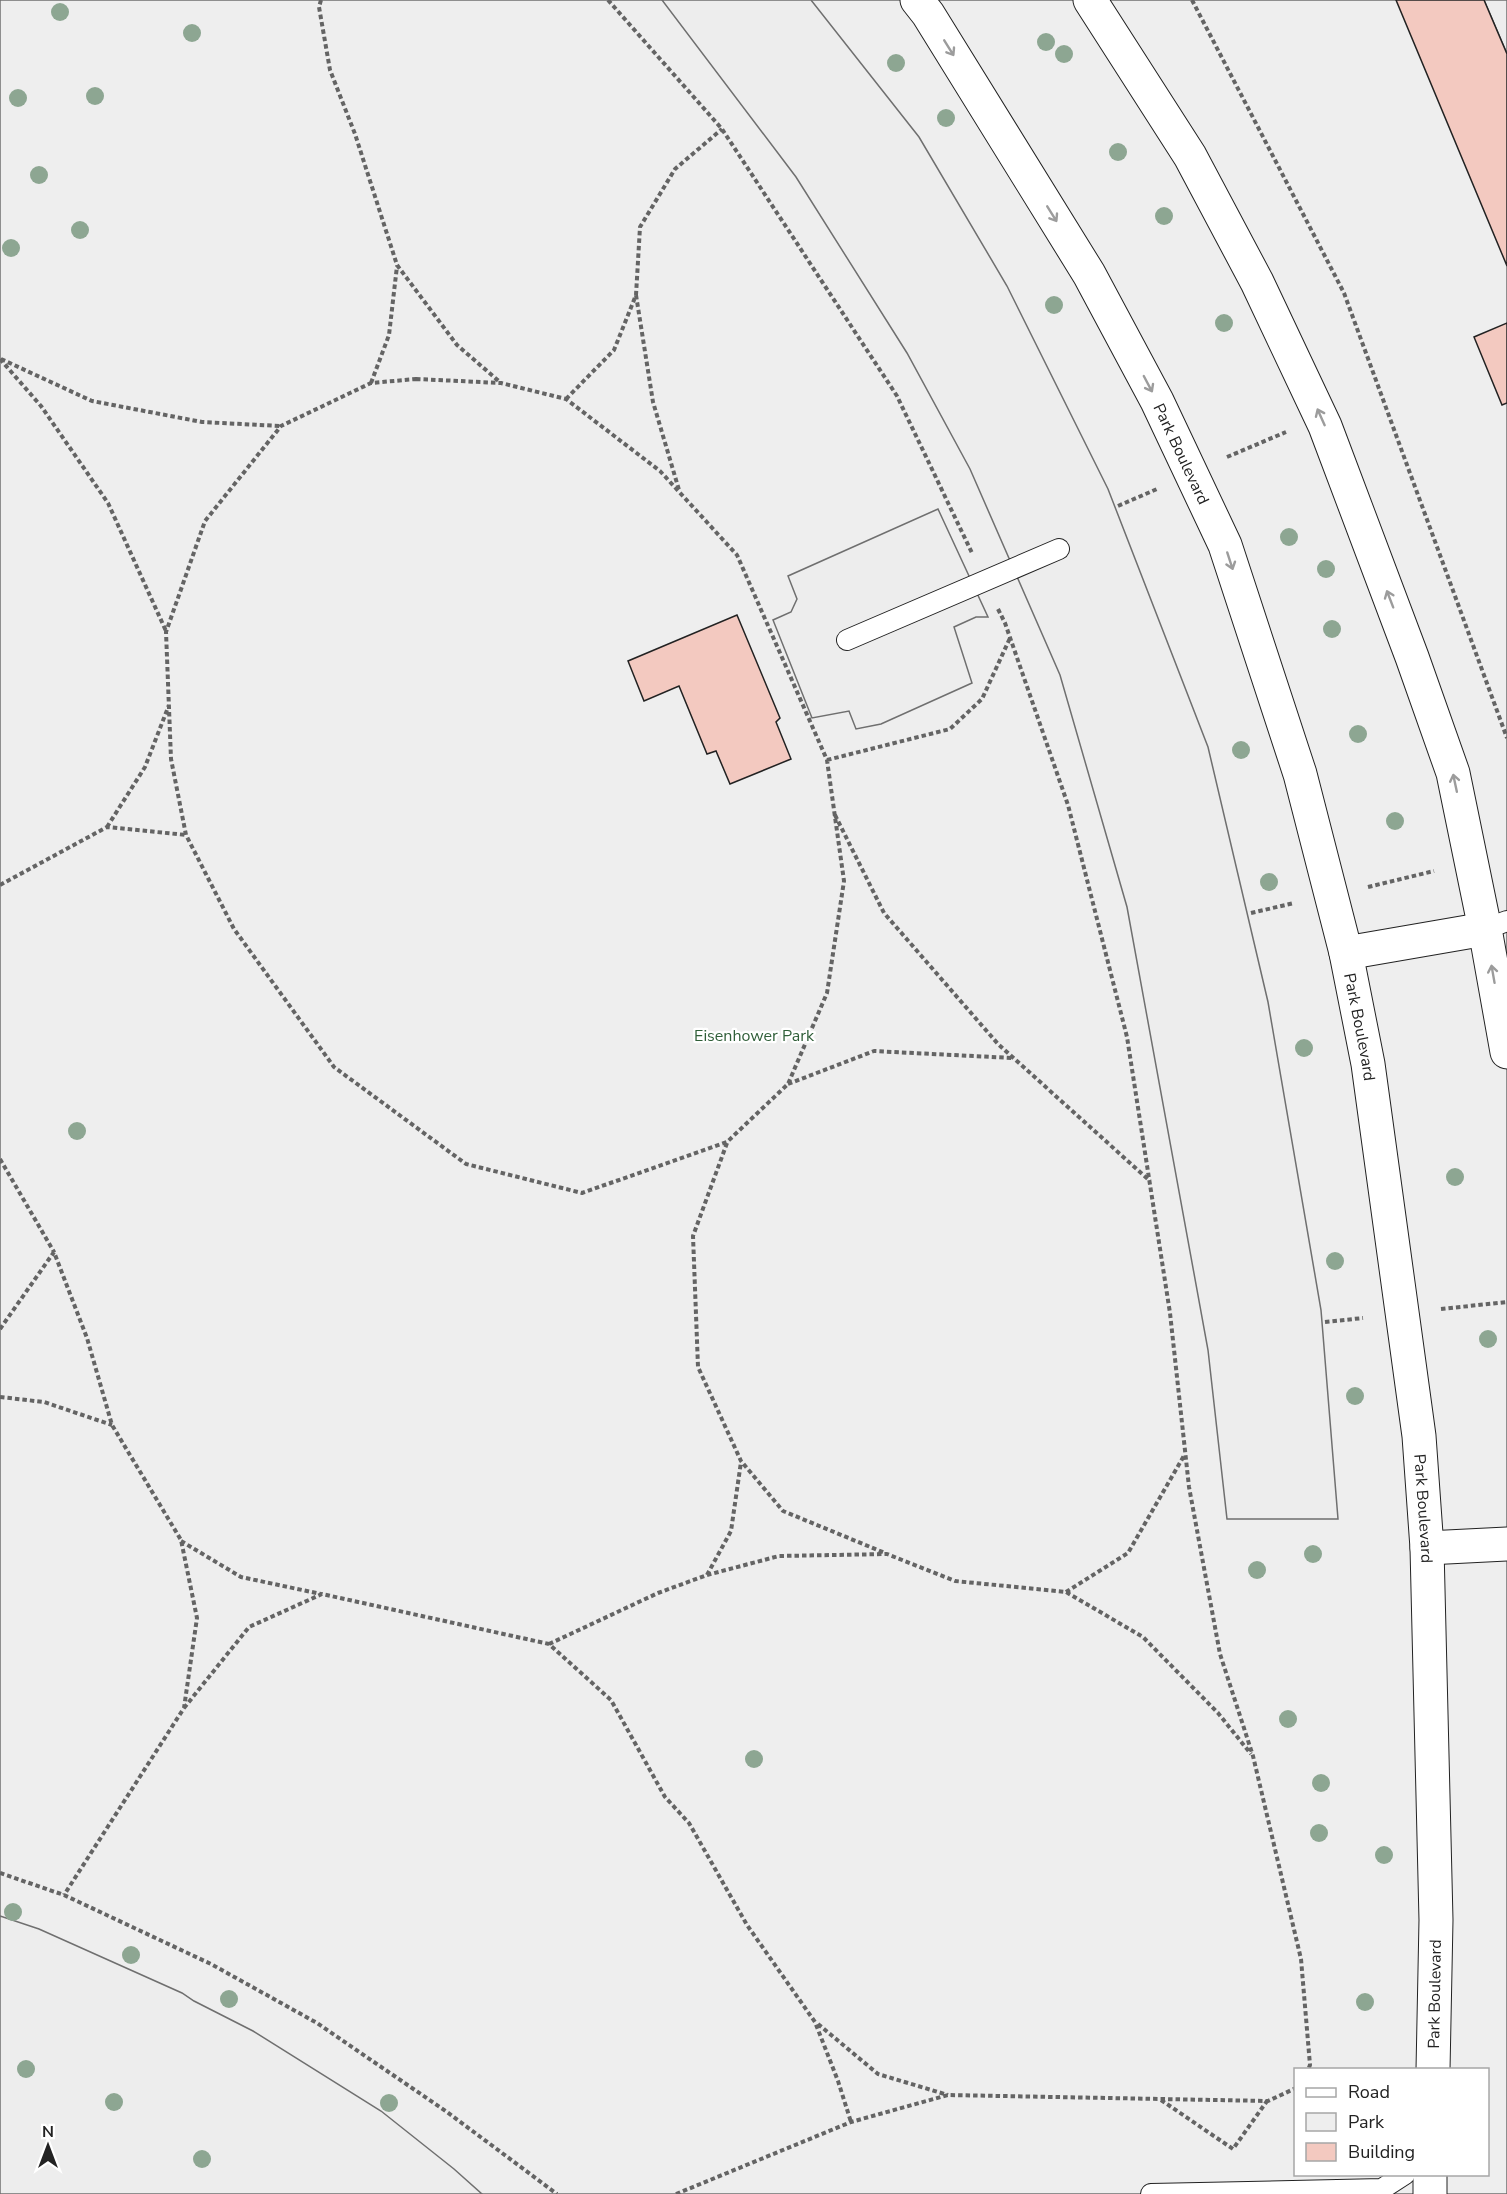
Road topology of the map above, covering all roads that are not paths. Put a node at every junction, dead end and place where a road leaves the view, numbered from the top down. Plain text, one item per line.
1 (916, 0) edge
2 (1090, 0) edge
3 (1059, 549) dead end
4 (847, 640) dead end
5 (1496, 925) edge
6 (1346, 953) junction
7 (1507, 1052) edge
8 (1507, 1544) edge
9 (1427, 1548) junction
10 (1432, 2068) edge
11 (1403, 2176) edge
12 (1430, 2176) edge
13 (1151, 2194) edge
14 (1430, 2194) edge

1 -> 6 street, Park Boulevard
5 -> 2 street
3 - 4 lane
5 - 6 street, Park Boulevard
7 -> 5 street
6 - 9 street, Park Boulevard
8 - 9 street
9 - 10 street, Park Boulevard
11 - 13 lane
12 - 14 street

